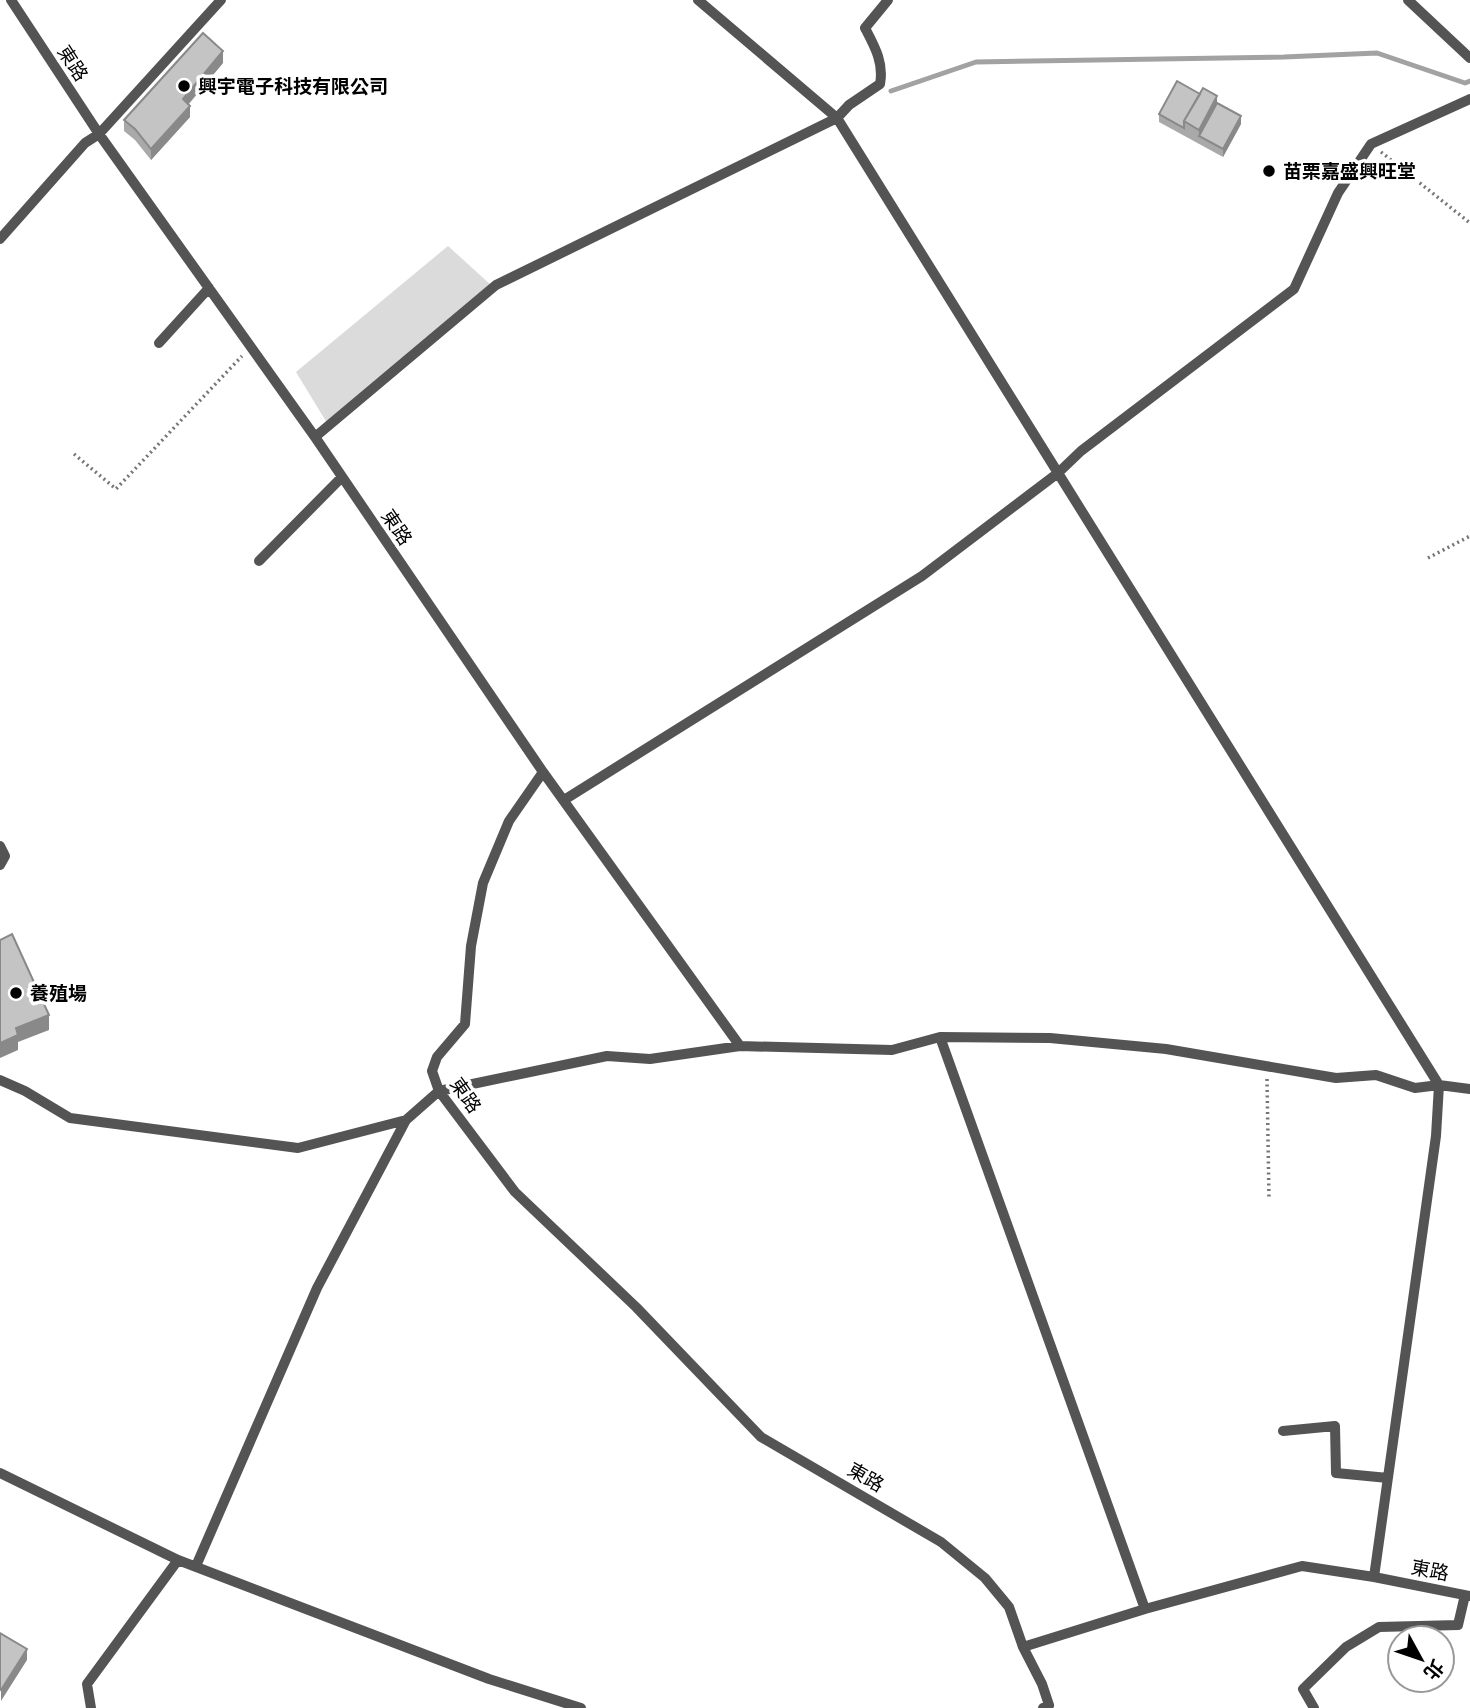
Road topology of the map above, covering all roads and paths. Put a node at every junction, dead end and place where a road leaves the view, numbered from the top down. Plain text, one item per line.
1 (11, 0) edge
2 (221, 0) edge
3 (698, 0) edge
4 (888, 0) edge
5 (1408, 0) edge
6 (1470, 58) edge
7 (1470, 99) edge
8 (836, 118) junction
9 (99, 134) junction
10 (1371, 144) junction
11 (1470, 223) edge
12 (0, 239) edge
13 (209, 288) junction
14 (159, 343) dead end
15 (250, 346) junction
16 (315, 437) junction
17 (74, 454) dead end
18 (1058, 473) junction
19 (342, 477) junction
20 (1470, 536) edge
21 (1428, 558) dead end
22 (259, 561) dead end
23 (543, 772) junction
24 (564, 800) junction
25 (0, 846) edge
26 (0, 865) edge
27 (940, 1037) junction
28 (740, 1046) junction
29 (1266, 1066) junction
30 (0, 1080) edge
31 (1439, 1085) junction
32 (1470, 1089) edge
33 (439, 1090) junction
34 (406, 1120) junction
35 (1269, 1199) dead end
36 (1283, 1432) dead end
37 (0, 1473) edge
38 (1388, 1478) junction
39 (178, 1560) junction
40 (196, 1566) junction
41 (1374, 1577) junction
42 (1468, 1596) edge
43 (1145, 1609) junction
44 (1023, 1647) junction
45 (91, 1708) edge
46 (581, 1708) edge
47 (1043, 1708) edge
48 (1314, 1708) edge

1 - 9 lane, 東路
2 - 9 lane
3 - 8 lane
4 - 8 lane
5 - 6 lane
7 - 10 lane
8 - 16 lane
8 - 18 lane
9 - 12 lane
9 - 13 lane, 東路
10 - 11 path
10 - 18 lane
13 - 14 lane
13 - 15 lane, 東路
15 - 16 lane, 東路
15 - 17 path
16 - 19 lane, 東路
18 - 24 lane
18 - 31 lane
19 - 22 lane
19 - 23 lane, 東路
20 - 21 path
23 - 24 lane
23 - 33 lane, 東路
24 - 28 lane
25 - 26 lane
27 - 28 lane
27 - 29 lane
27 - 43 lane
28 - 33 lane
29 - 31 lane
29 - 35 path
30 - 34 lane
31 - 32 lane
31 - 38 lane
33 - 34 lane
33 - 44 lane, 東路
34 - 40 lane
36 - 38 lane
37 - 39 lane
38 - 41 lane
39 - 40 lane
39 - 45 lane
40 - 46 lane
41 - 42 lane, 東路
41 - 43 lane, 東路
42 - 48 lane
43 - 44 lane, 東路
44 - 47 lane

